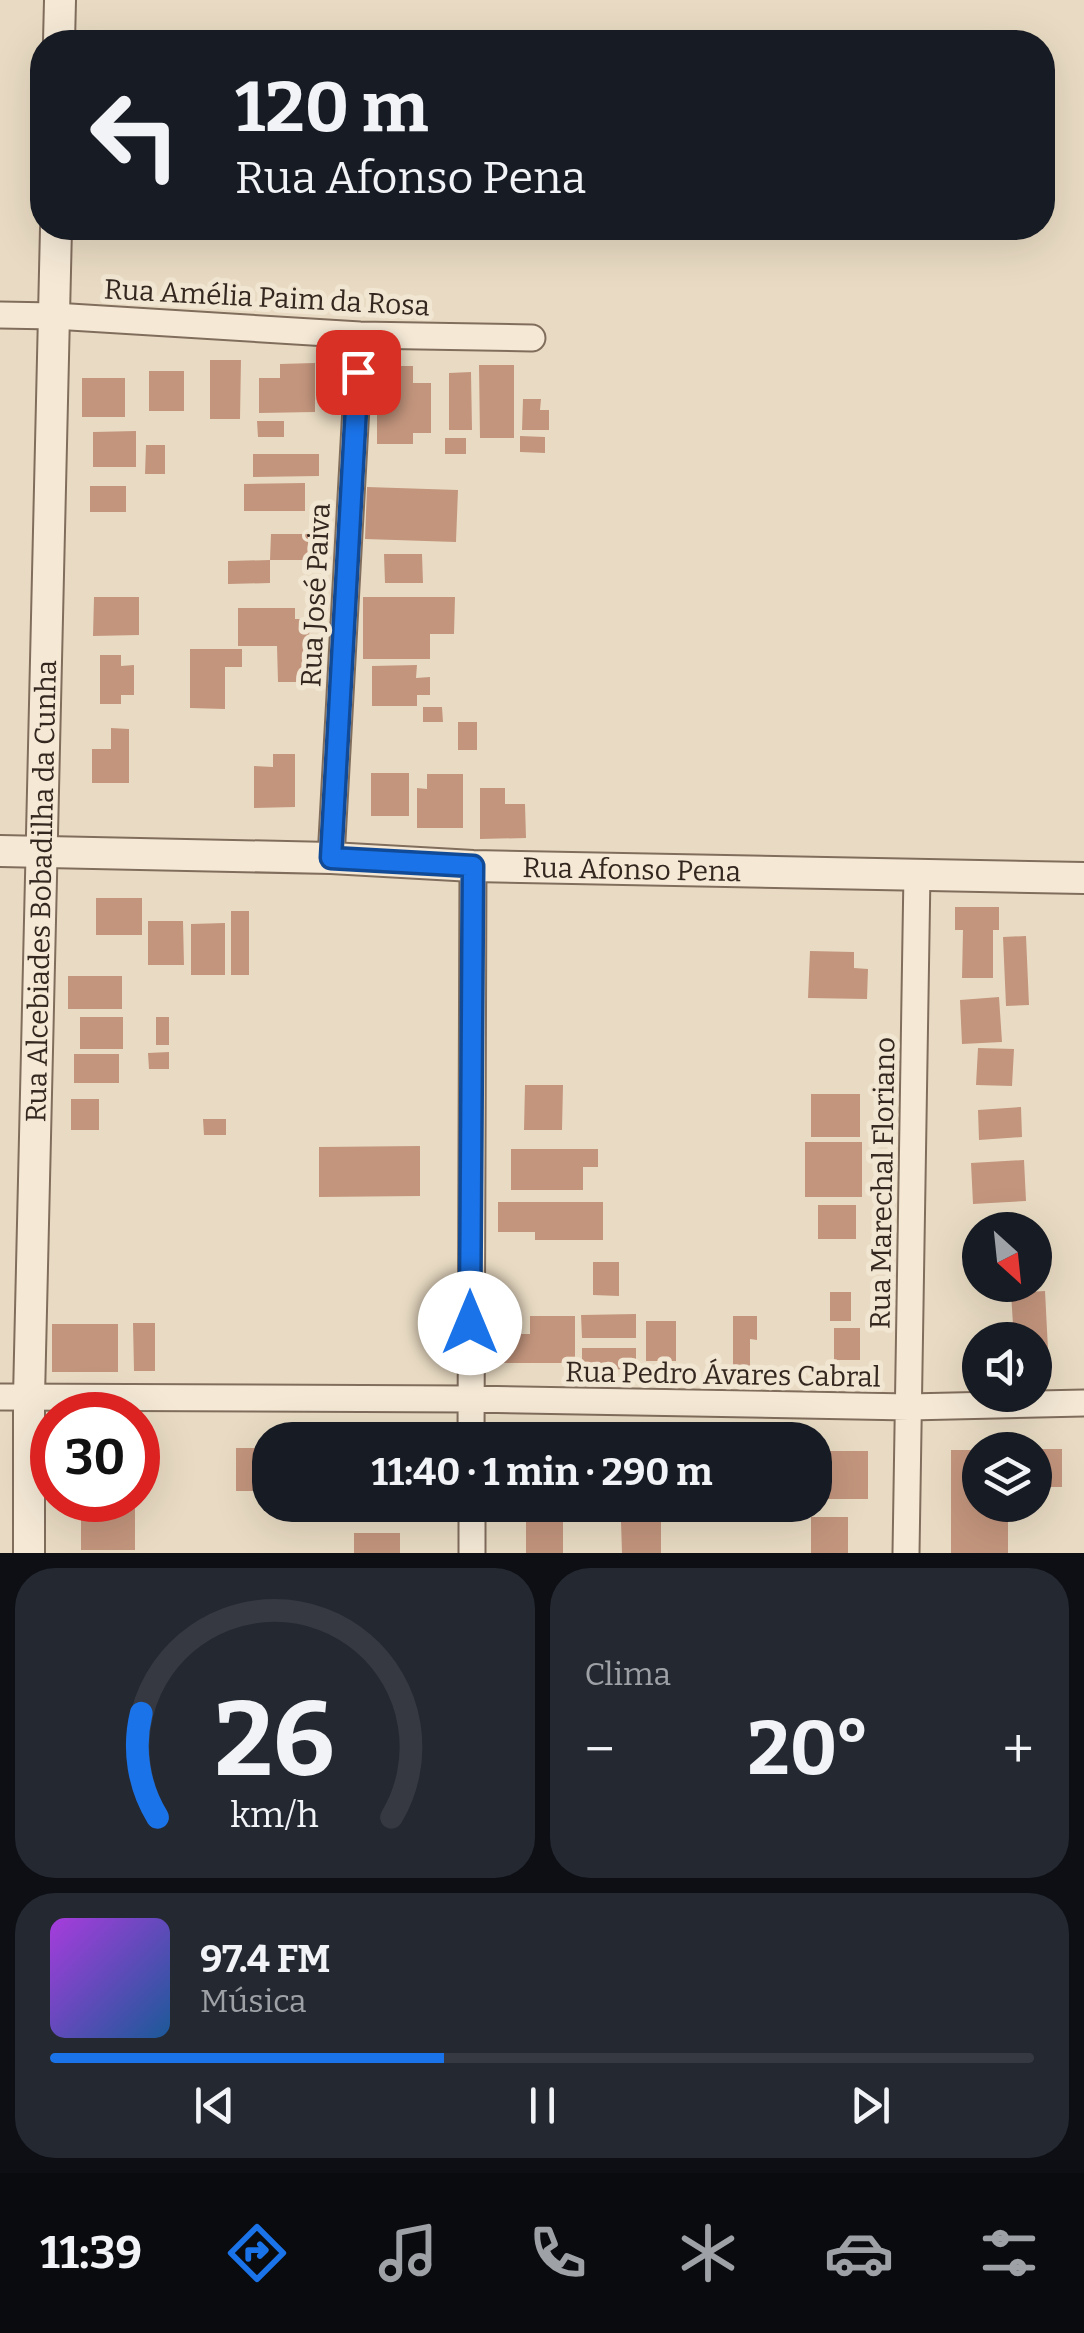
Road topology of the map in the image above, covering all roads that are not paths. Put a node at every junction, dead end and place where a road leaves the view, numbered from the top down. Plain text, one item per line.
1 (60, 0) edge
2 (59, 30) edge
3 (56, 240) edge
4 (0, 315) edge
5 (54, 316) junction
6 (360, 335) junction
7 (532, 338) dead end
8 (0, 851) edge
9 (41, 851) junction
10 (331, 858) junction
11 (473, 866) junction
12 (917, 873) junction
13 (1084, 878) edge
14 (14, 1397) edge
15 (470, 1399) junction
16 (1084, 1403) edge
17 (909, 1407) junction
18 (470, 1422) edge
19 (472, 1522) edge
20 (29, 1553) edge
21 (472, 1553) edge
22 (906, 1553) edge

1 - 2 street
3 - 5 street, Rua Alcebiades Bobadilha da Cunha
4 - 5 street, Rua Amélia Paim da Rosa
5 - 6 street, Rua Amélia Paim da Rosa
5 - 9 street, Rua Alcebiades Bobadilha da Cunha
6 - 7 street, Rua Amélia Paim da Rosa
6 - 10 street, Rua José Paiva
8 - 9 street, Rua Afonso Pena
9 - 10 street, Rua Afonso Pena
9 - 14 street, Rua Alcebiades Bobadilha da Cunha
10 - 11 street, Rua Afonso Pena
11 - 12 street, Rua Afonso Pena
11 - 15 street
12 - 13 street, Rua Afonso Pena
12 - 17 street, Rua Marechal Floriano
14 - 15 street, Rua Pedro Ávares Cabral
14 - 20 street, Rua Alcebiades Bobadilha da Cunha
15 - 17 street, Rua Pedro Ávares Cabral
15 - 18 street
16 - 17 street, Rua Pedro Ávares Cabral
17 - 22 street, Rua Marechal Floriano
19 - 21 street

